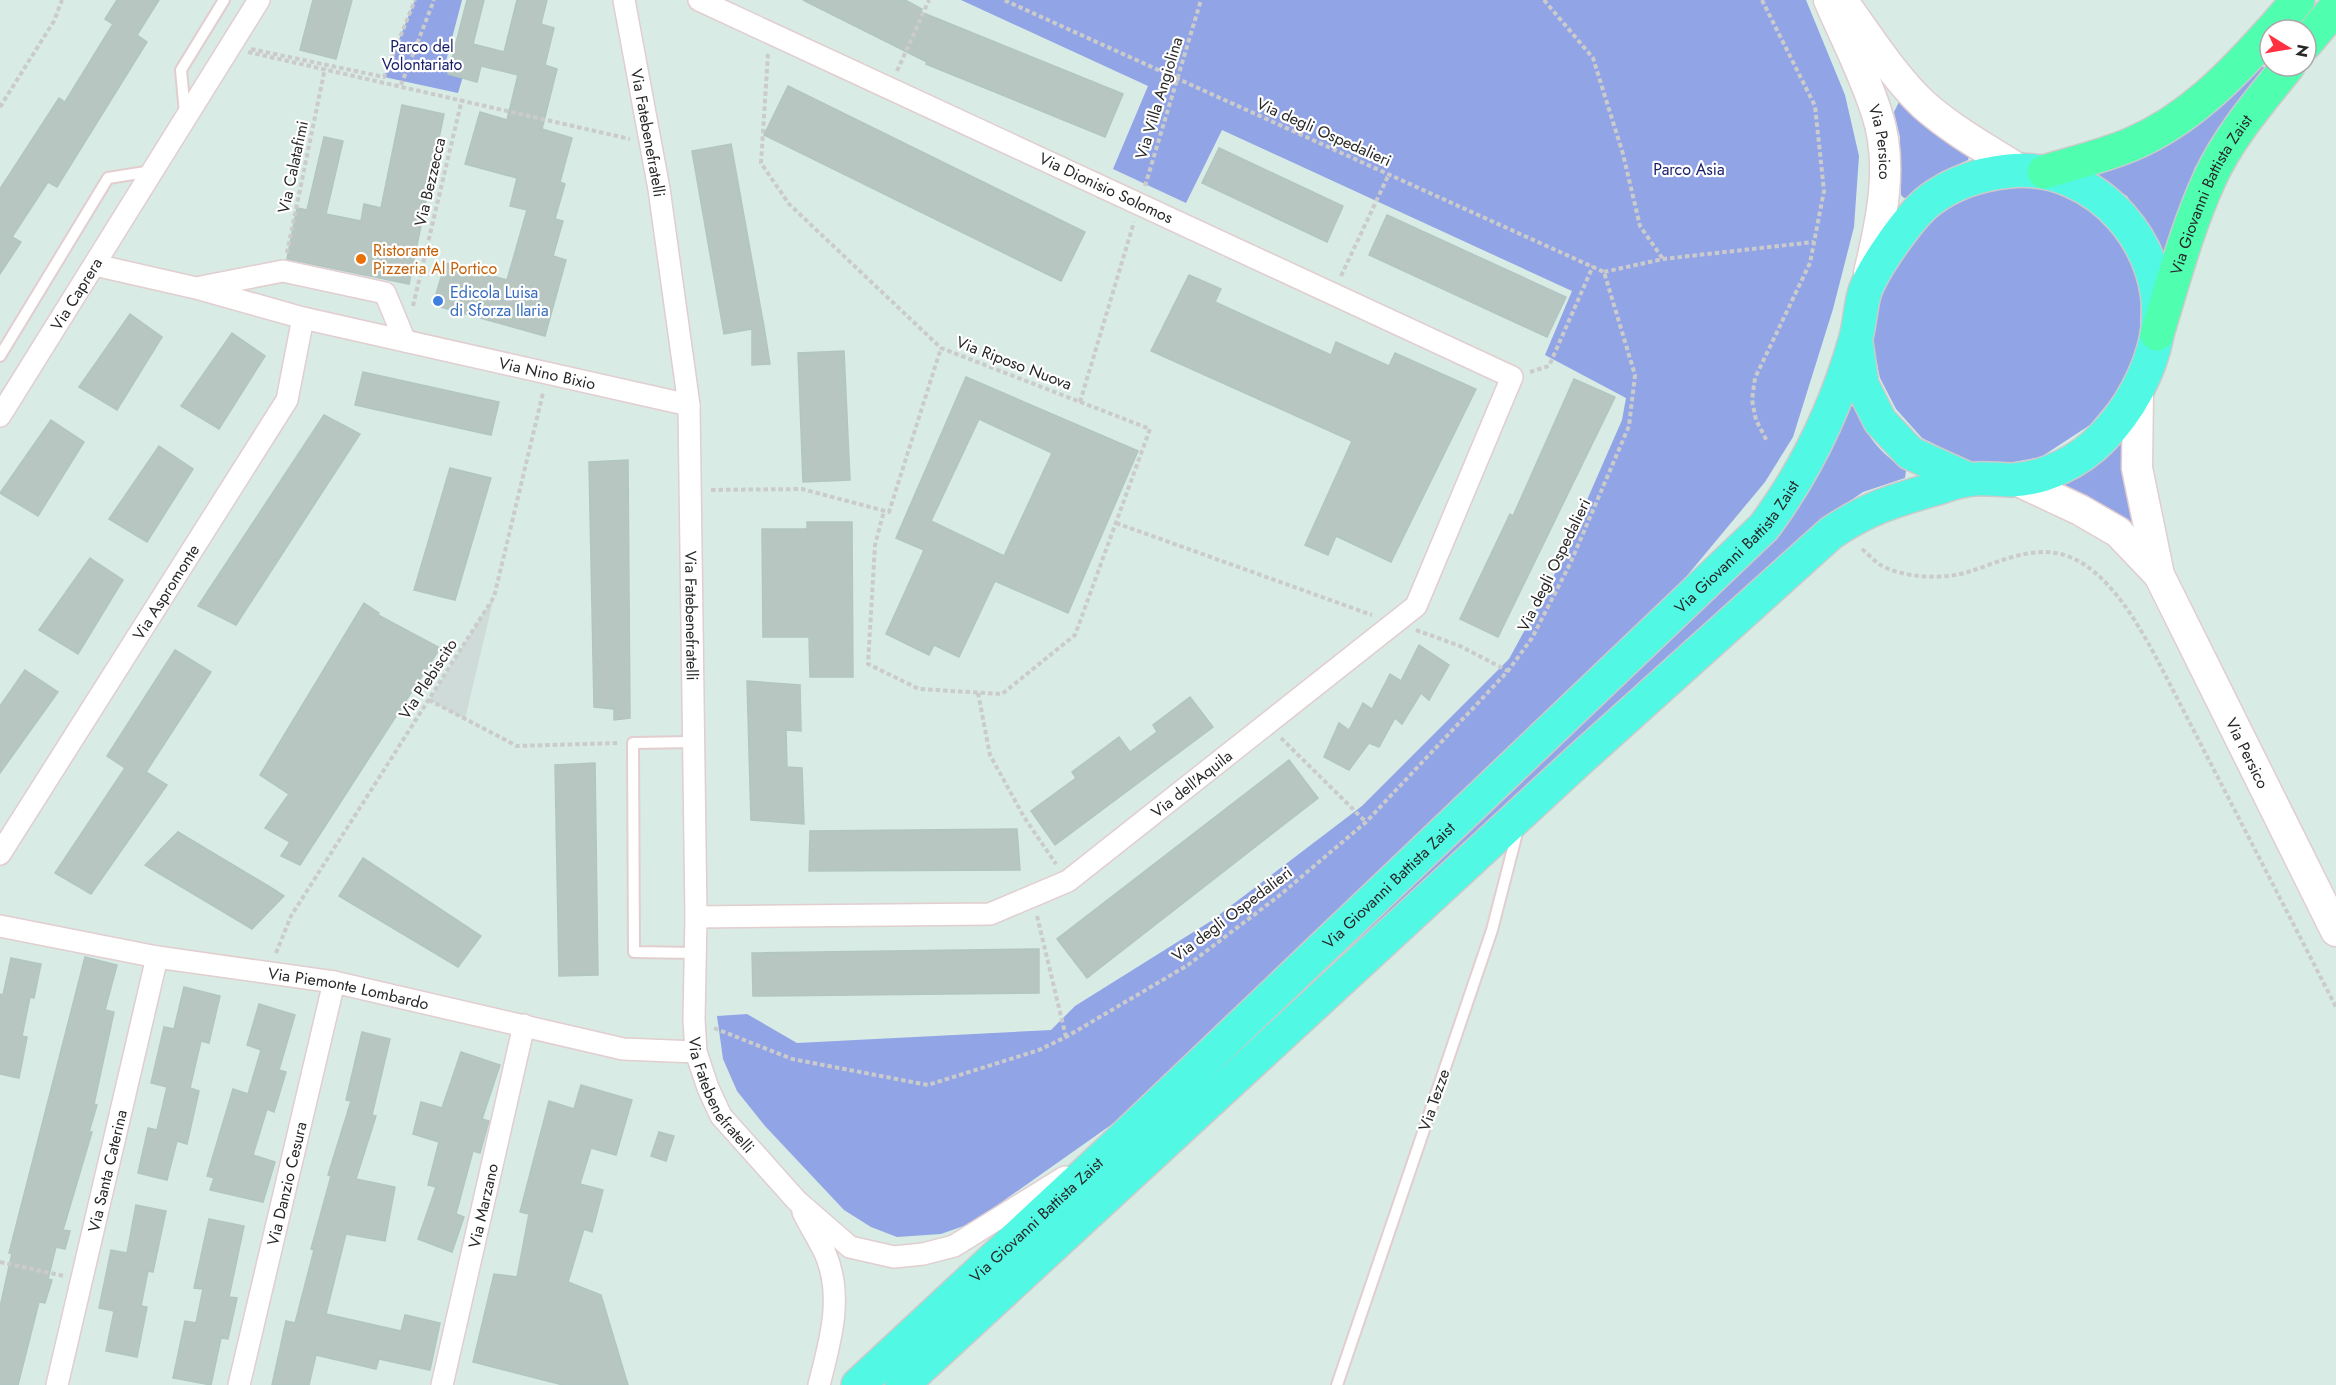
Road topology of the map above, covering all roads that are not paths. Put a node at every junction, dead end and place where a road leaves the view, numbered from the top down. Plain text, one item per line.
1 (224, 0) edge
2 (259, 0) edge
3 (624, 0) edge
4 (699, 0) edge
5 (1829, 0) edge
6 (1842, 0) edge
7 (2298, 0) edge
8 (2336, 7) edge
9 (2282, 18) edge
10 (2318, 29) edge
11 (2258, 45) edge
12 (2278, 78) edge
13 (185, 118) junction
14 (152, 171) junction
15 (2032, 171) junction
16 (95, 265) junction
17 (196, 288) junction
18 (1865, 290) junction
19 (303, 318) junction
20 (2157, 334) junction
21 (1856, 340) junction
22 (405, 341) junction
23 (0, 356) edge
24 (1512, 377) joint
25 (2138, 390) junction
26 (689, 405) junction
27 (0, 416) edge
28 (1968, 479) junction
29 (2016, 480) junction
30 (2159, 575) junction
31 (693, 742) junction
32 (1522, 813) junction
33 (0, 854) edge
34 (696, 917) junction
35 (0, 926) edge
36 (2336, 931) edge
37 (695, 953) junction
38 (157, 957) junction
39 (334, 982) junction
40 (524, 1025) junction
41 (696, 1052) junction
42 (1114, 1147) junction
43 (797, 1201) junction
44 (57, 1385) edge
45 (239, 1385) edge
46 (442, 1385) edge
47 (819, 1385) edge
48 (858, 1385) edge
49 (902, 1385) edge
50 (1337, 1385) edge

1 - 13 lane
2 - 13 street, Via Caprera
3 - 26 street, Via Fatebenefratelli
4 - 24 street, Via Dionisio Solomos
5 - 18 street, Via Persico
6 - 15 street
7 - 9 highway, Via Giovanni Battista Zaist
8 - 10 highway
11 - 15 highway, Via Giovanni Battista Zaist
12 - 20 highway, Via Giovanni Battista Zaist
13 - 14 street, Via Caprera
14 - 16 street, Via Caprera
14 - 23 lane, Via Caprera
15 - 18 main road, Via Giovanni Battista Zaist
15 - 20 main road, Via Giovanni Battista Zaist
16 - 17 street, Via Nino Bixio
16 - 27 street, Via Caprera
17 - 19 street, Via Nino Bixio
17 - 22 street, Via Nino Bixio
18 - 21 main road, Via Giovanni Battista Zaist
19 - 22 street, Via Nino Bixio
19 - 33 street, Via Aspromonte
20 - 25 main road, Via Giovanni Battista Zaist
21 - 28 main road, Via Giovanni Battista Zaist
21 - 42 main road, Via Giovanni Battista Zaist
22 - 26 street, Via Nino Bixio
24 - 34 street, Via dell'Aquila
25 - 29 main road, Via Giovanni Battista Zaist
25 - 30 street, Via Persico
26 - 31 street, Via Fatebenefratelli
28 - 29 main road, Via Giovanni Battista Zaist
28 - 32 main road, Via Giovanni Battista Zaist
29 - 30 street, Via Persico
30 - 36 street, Via Persico
31 - 34 street, Via Fatebenefratelli
31 - 37 lane
32 - 49 main road, Via Giovanni Battista Zaist
32 - 50 lane, Via Tezze
34 - 37 street, Via Fatebenefratelli
35 - 38 street, Via Piemonte Lombardo
37 - 41 street, Via Fatebenefratelli
38 - 39 street, Via Piemonte Lombardo
38 - 44 street, Via Santa Caterina
39 - 40 street, Via Piemonte Lombardo
39 - 45 street, Via Danzio Cesura
40 - 41 street, Via Piemonte Lombardo
40 - 46 street, Via Marzano
41 - 43 street, Via Fatebenefratelli
42 - 43 street, Via Fatebenefratelli
42 - 48 main road, Via Giovanni Battista Zaist
43 - 47 street, Via Fatebenefratelli

